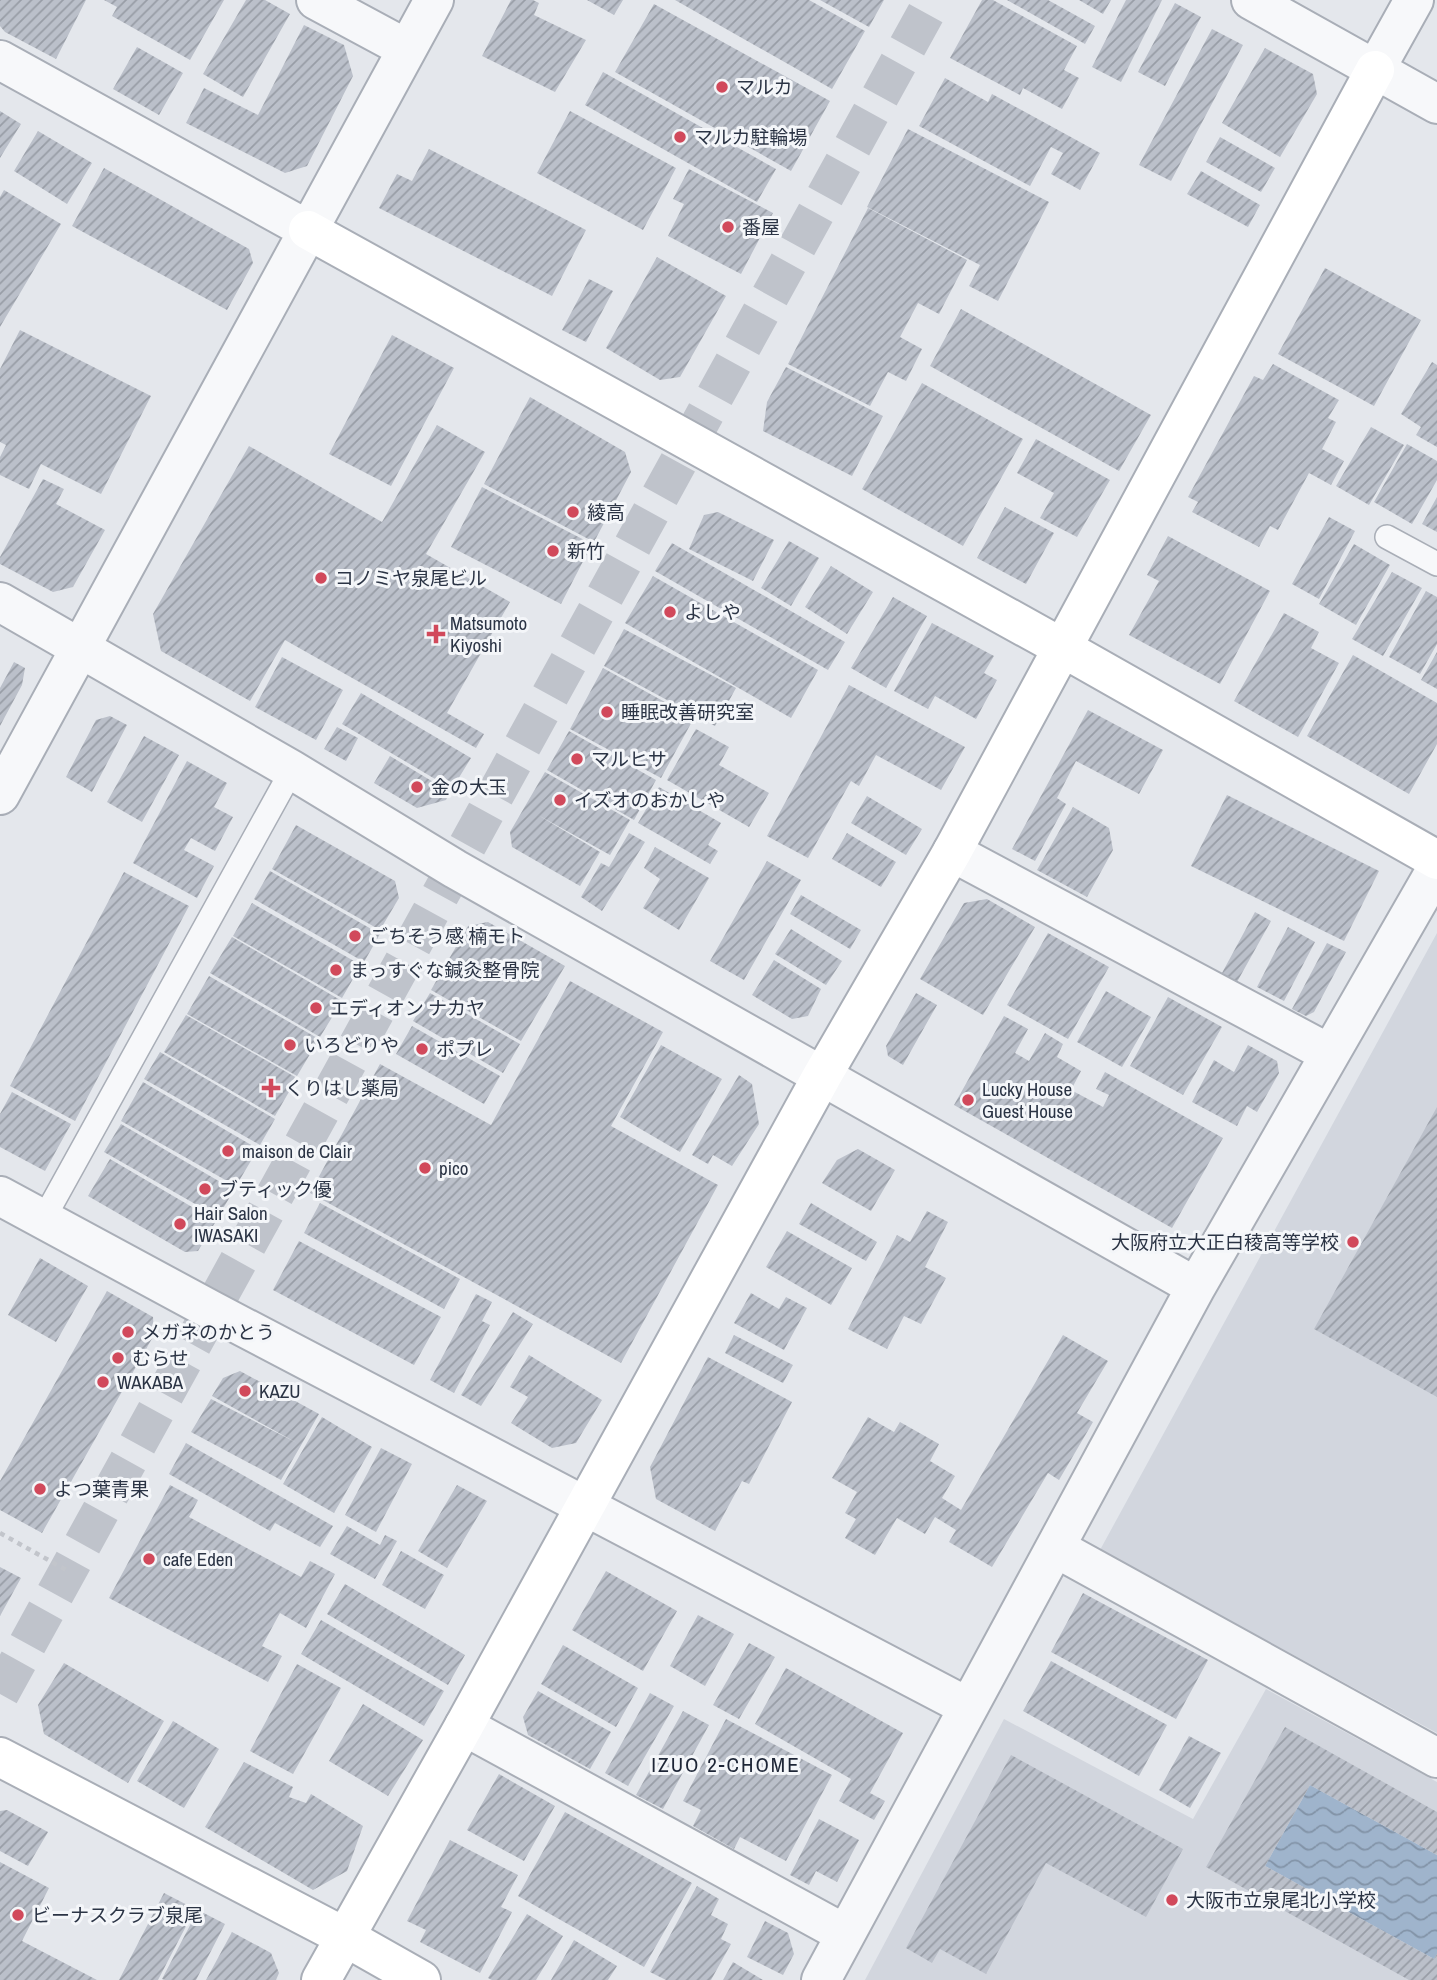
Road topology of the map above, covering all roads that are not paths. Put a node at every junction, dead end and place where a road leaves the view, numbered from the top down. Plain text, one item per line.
1 (316, 0) edge
2 (434, 0) edge
3 (1251, 0) edge
4 (1414, 0) edge
5 (407, 49) junction
6 (0, 60) edge
7 (1375, 70) junction
8 (1437, 104) edge
9 (308, 230) junction
10 (1387, 537) dead end
11 (1437, 564) edge
12 (0, 602) edge
13 (81, 647) junction
14 (1061, 647) junction
15 (292, 770) junction
16 (0, 795) edge
17 (953, 852) junction
18 (1437, 859) edge
19 (1437, 868) edge
20 (1330, 1054) junction
21 (822, 1076) junction
22 (3, 1204) edge
23 (43, 1220) junction
24 (1196, 1287) junction
25 (585, 1504) junction
26 (1056, 1548) junction
27 (968, 1707) junction
28 (464, 1726) junction
29 (0, 1757) edge
30 (1437, 1758) edge
31 (845, 1934) junction
32 (345, 1937) junction
33 (321, 1980) edge
34 (421, 1980) edge
35 (821, 1980) edge

1 - 5 street
2 - 5 street
3 - 7 street
4 - 7 street
5 - 9 street
6 - 9 street
7 - 8 street
7 - 14 street
9 - 13 street
9 - 14 street
10 - 11 lane
12 - 13 street
13 - 15 street
13 - 16 street
14 - 17 street
14 - 18 street
15 - 21 street
15 - 23 lane
17 - 20 street
17 - 21 street
19 - 20 street
20 - 24 street
21 - 24 street
21 - 25 street
22 - 23 street
23 - 25 street
24 - 26 street
25 - 27 street
25 - 28 street
26 - 27 street
26 - 30 street
27 - 31 street
28 - 31 street
28 - 32 street
29 - 32 street
31 - 35 street
32 - 33 street
32 - 34 street

